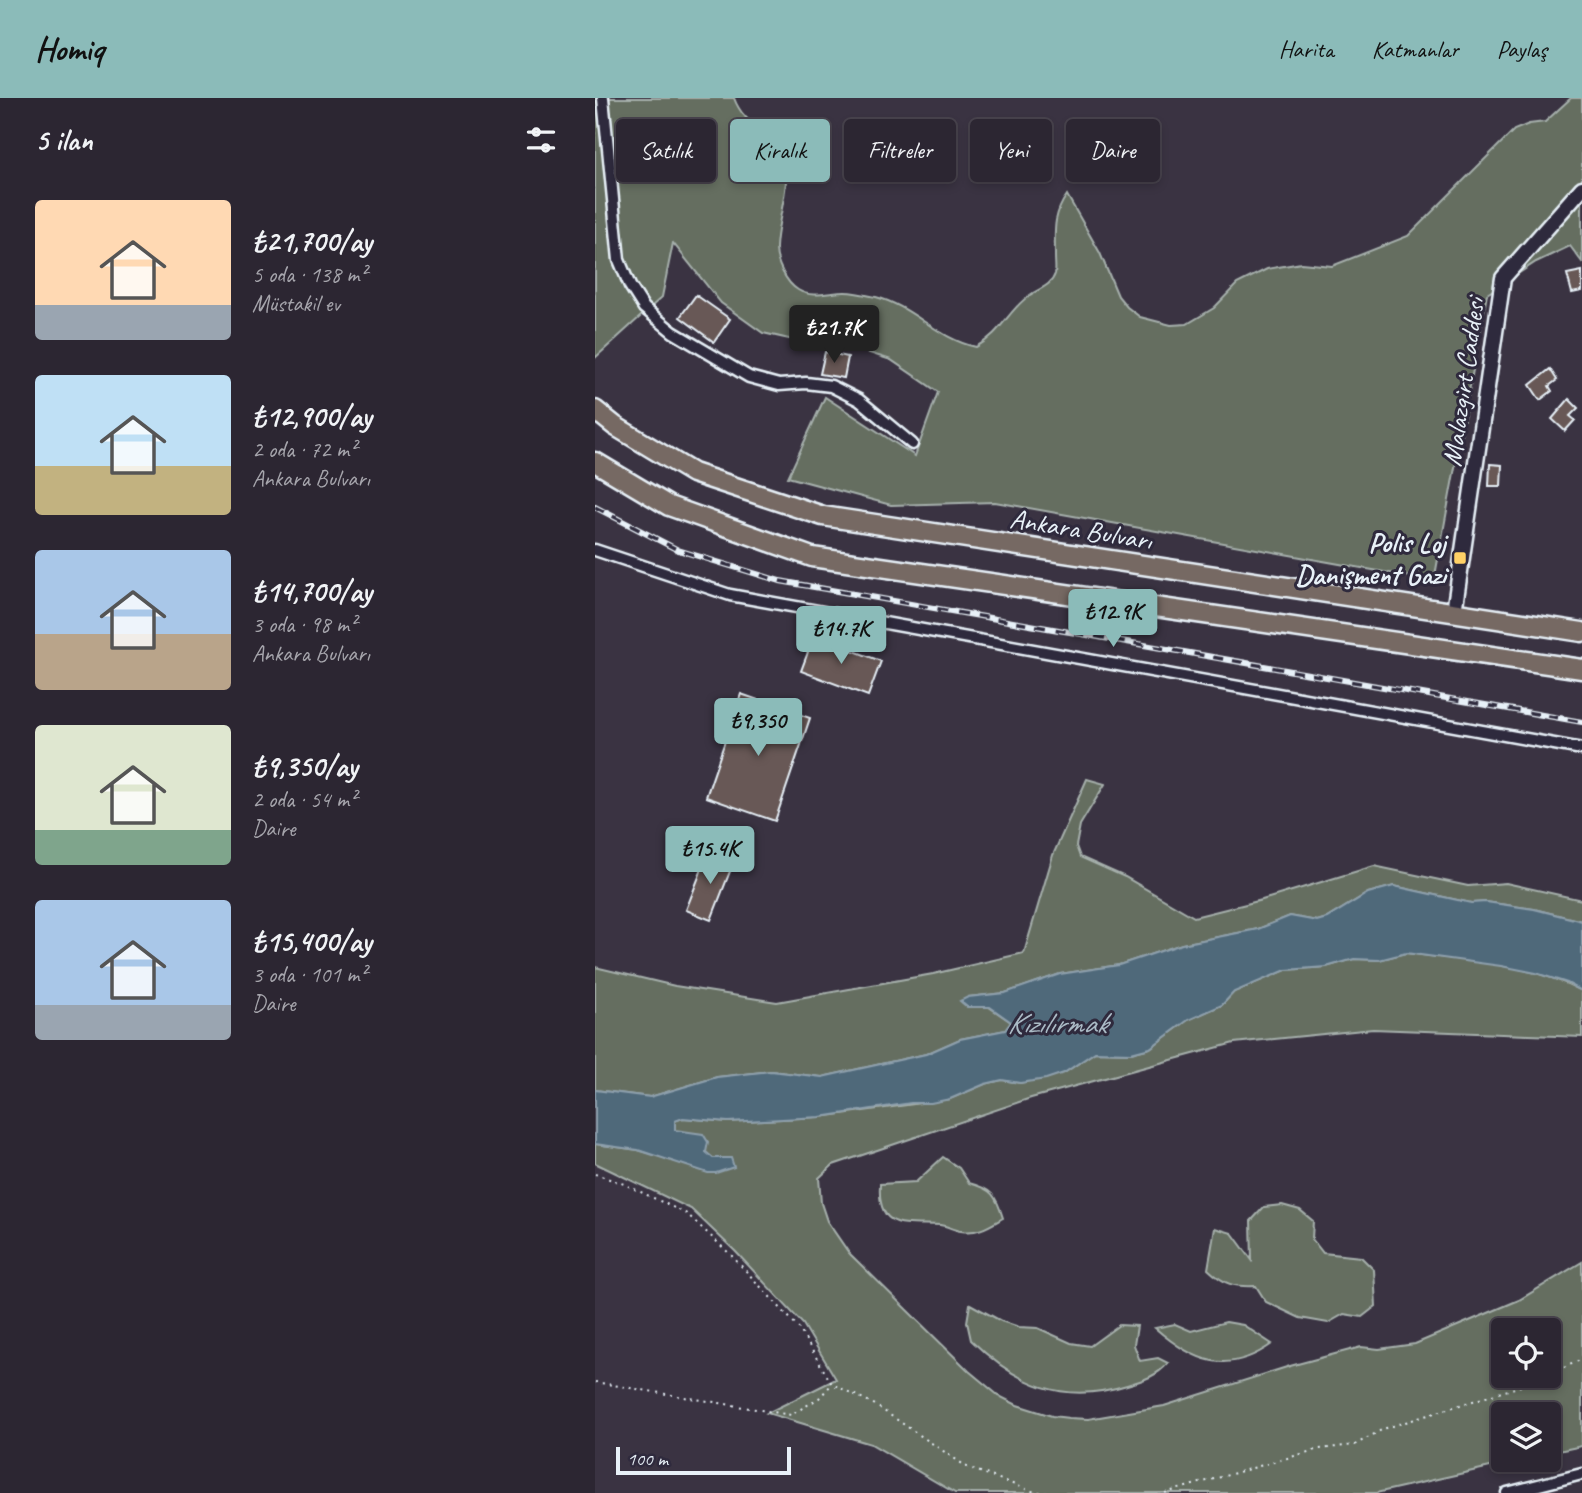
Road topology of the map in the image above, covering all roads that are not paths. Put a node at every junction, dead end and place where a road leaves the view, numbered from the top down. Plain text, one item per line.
1 (603, 98) edge
2 (1582, 188) edge
3 (595, 410) edge
4 (912, 444) dead end
5 (595, 462) edge
6 (595, 550) edge
7 (1454, 612) junction
8 (1582, 632) edge
9 (1582, 669) edge
10 (1582, 749) edge
11 (1582, 1474) edge
12 (1507, 1493) edge

1 - 4 street
2 - 7 street, Malazgirt Caddesi
3 - 7 highway, Ankara Bulvarı
5 - 9 highway
6 - 10 street
7 - 8 highway, Ankara Bulvarı
11 - 12 street

